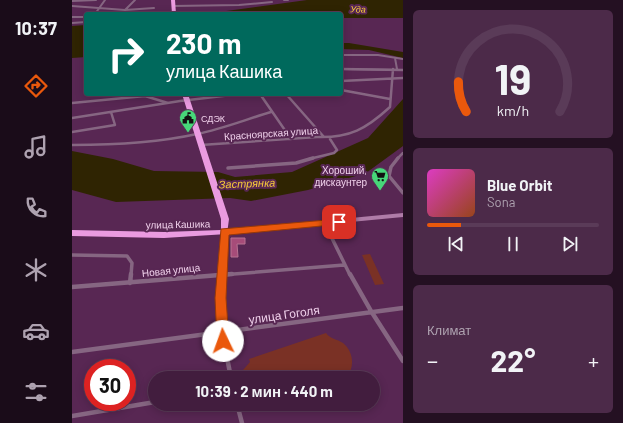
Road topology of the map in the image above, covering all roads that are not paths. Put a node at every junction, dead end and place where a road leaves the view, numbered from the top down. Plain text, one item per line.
1 (96, 0) edge
2 (106, 0) edge
3 (136, 0) edge
4 (173, 0) edge
5 (242, 0) edge
6 (284, 0) edge
7 (288, 0) edge
8 (72, 1) edge
9 (272, 2) dead end
10 (245, 4) junction
11 (72, 6) edge
12 (174, 6) junction
13 (100, 8) junction
14 (154, 8) dead end
15 (125, 10) junction
16 (97, 12) edge
17 (174, 12) edge
18 (72, 17) edge
19 (84, 17) edge
20 (84, 22) edge
21 (72, 23) edge
22 (343, 55) edge
23 (395, 58) junction
24 (403, 59) edge
25 (343, 69) edge
26 (393, 69) junction
27 (397, 69) junction
28 (403, 70) edge
29 (391, 78) junction
30 (403, 78) edge
31 (343, 81) edge
32 (343, 90) edge
33 (204, 96) edge
34 (261, 96) edge
35 (288, 96) edge
36 (186, 97) edge
37 (390, 99) junction
38 (72, 103) edge
39 (169, 103) junction
40 (111, 112) junction
41 (272, 112) junction
42 (72, 118) edge
43 (72, 132) edge
44 (197, 134) junction
45 (324, 137) junction
46 (291, 139) junction
47 (330, 139) junction
48 (72, 145) edge
49 (201, 145) junction
50 (403, 153) edge
51 (228, 168) dead end
52 (403, 193) edge
53 (403, 215) edge
54 (325, 224) junction
55 (224, 232) junction
56 (72, 233) edge
57 (72, 255) edge
58 (344, 265) junction
59 (222, 274) junction
60 (130, 284) junction
61 (72, 287) edge
62 (403, 308) edge
63 (370, 312) junction
64 (222, 332) junction
65 (72, 352) edge
66 (403, 362) edge
67 (230, 371) edge
68 (148, 403) edge
69 (239, 411) edge
70 (72, 416) edge
71 (242, 423) edge

1 - 8 street
2 - 13 street
3 - 15 street
4 - 12 highway
5 - 10 street
6 - 7 street
9 - 10 street
10 - 12 street
11 - 13 street
12 - 17 highway
13 - 15 street
13 - 16 street
14 - 15 street
18 - 19 street
20 - 21 street
22 - 23 street
23 - 24 street
23 - 27 street
25 - 26 street
26 - 27 street
26 - 29 street, Красноярская улица
27 - 28 street
29 - 30 street
29 - 31 street
29 - 37 street, Красноярская улица
32 - 37 street
33 - 36 street
34 - 41 street
35 - 45 street
36 - 39 street
36 - 44 highway
37 - 47 street, Красноярская улица
38 - 39 street
39 - 40 street
40 - 42 street
40 - 43 street
41 - 44 street
41 - 46 street
44 - 48 street
44 - 49 highway
45 - 46 street, Красноярская улица
45 - 47 street, Красноярская улица
46 - 49 street, Красноярская улица
47 - 51 street
49 - 55 highway
50 - 52 street
53 - 54 street, улица Кашика
54 - 55 street, улица Кашика
54 - 58 street
55 - 56 highway, улица Кашика
55 - 59 street
57 - 60 street
58 - 59 street, Новая улица
58 - 63 street
59 - 60 street, Новая улица
59 - 64 street
60 - 61 street, Новая улица
62 - 63 street, улица Гоголя
63 - 64 street, улица Гоголя
63 - 66 street
64 - 65 street, улица Гоголя
64 - 67 street
68 - 70 street
69 - 71 street

